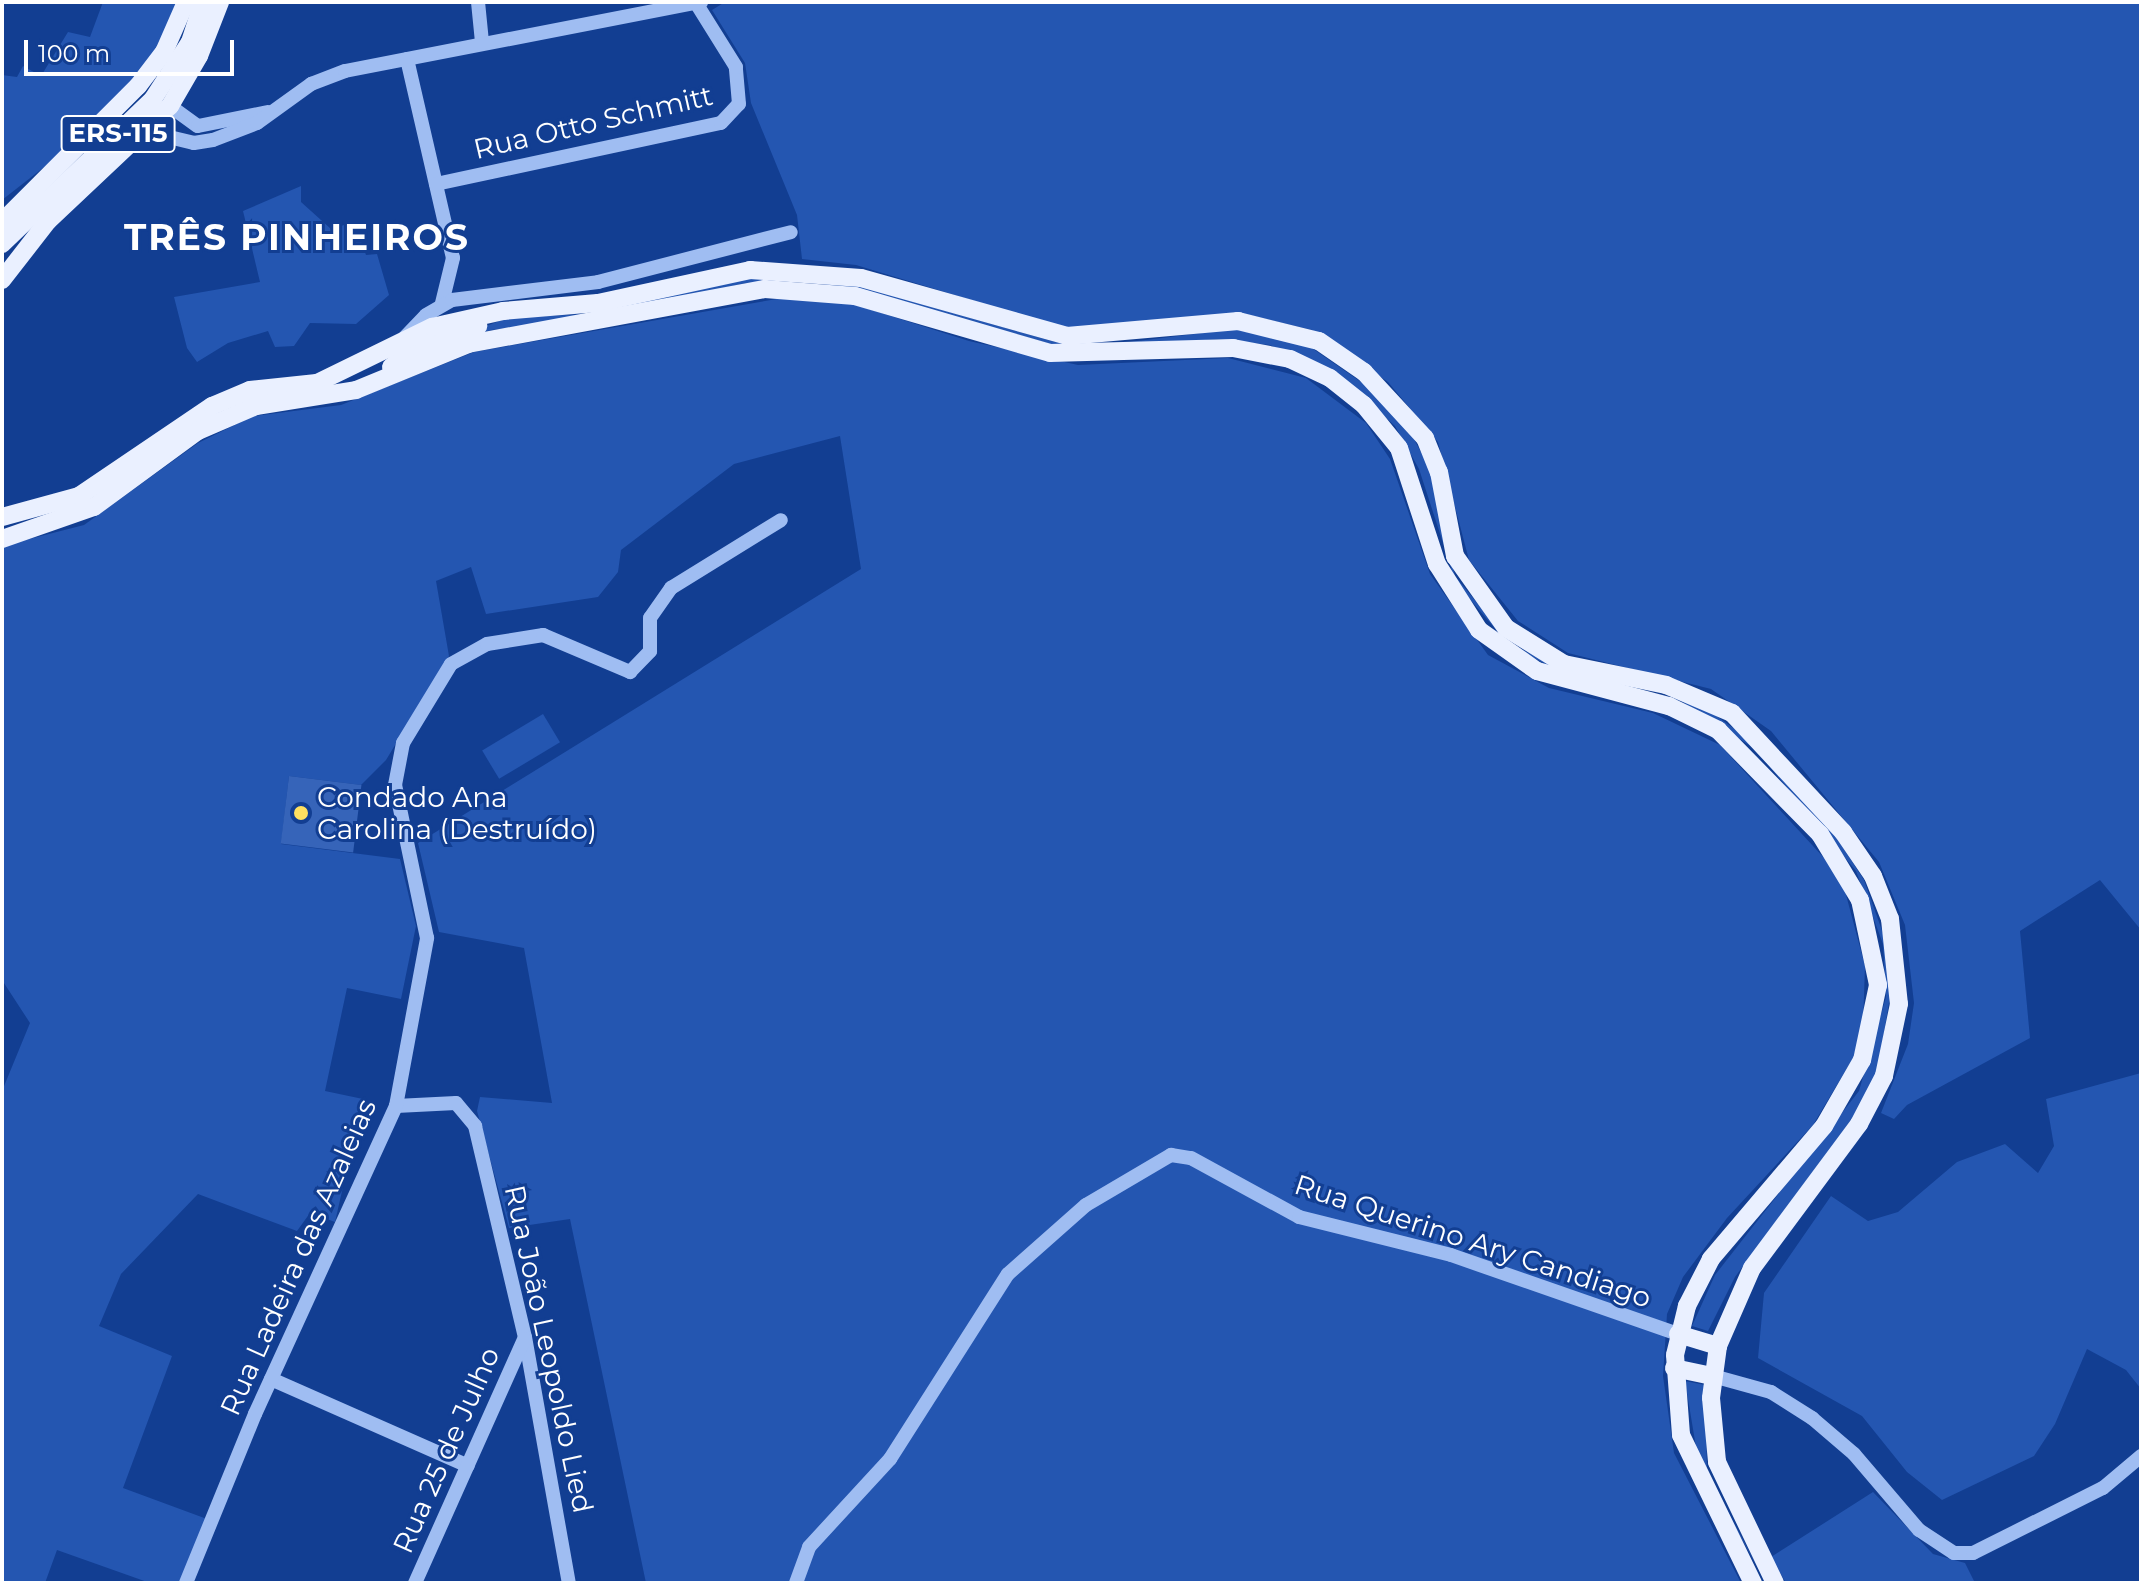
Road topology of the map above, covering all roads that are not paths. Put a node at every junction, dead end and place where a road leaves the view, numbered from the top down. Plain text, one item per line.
1 (186, 2) edge
2 (203, 2) edge
3 (220, 2) edge
4 (478, 2) edge
5 (699, 3) edge
6 (482, 42) junction
7 (407, 59) junction
8 (170, 106) junction
9 (144, 131) junction
10 (212, 133) junction
11 (436, 184) junction
12 (2, 222) edge
13 (791, 232) dead end
14 (2, 244) edge
15 (2, 280) edge
16 (511, 289) junction
17 (442, 303) junction
18 (503, 311) junction
19 (402, 340) junction
20 (385, 376) junction
21 (2, 517) edge
22 (781, 520) dead end
23 (2, 539) edge
24 (396, 1106) junction
25 (1678, 1334) junction
26 (525, 1337) junction
27 (1718, 1346) junction
28 (1674, 1368) junction
29 (1713, 1376) junction
30 (271, 1379) junction
31 (2141, 1456) edge
32 (468, 1466) junction
33 (186, 1583) edge
34 (415, 1583) edge
35 (569, 1583) edge
36 (796, 1583) edge
37 (1753, 1583) edge
38 (1775, 1583) edge

1 - 12 main road, ERS-115
2 - 14 main road, ERS-115
3 - 8 main road
4 - 6 street
5 - 6 street
5 - 11 street, Rua Otto Schmitt
6 - 7 street
7 - 10 street
7 - 11 street
8 - 9 main road
8 - 10 street
9 - 10 street
9 - 15 main road
11 - 17 street
13 - 16 street
16 - 17 street
16 - 18 street
17 - 19 street
18 - 19 main road
18 - 20 main road
18 - 27 main road
19 - 21 main road
20 - 23 main road
20 - 25 main road
22 - 24 street, Rua Ladeira das Azaleias
24 - 26 street, Rua João Leopoldo Lied
24 - 30 street, Rua Ladeira das Azaleias
25 - 27 main road
25 - 28 main road
25 - 36 street, Rua Querino Ary Candiago
26 - 32 street, Rua 25 de Julho
26 - 35 street, Rua João Leopoldo Lied
27 - 29 main road
28 - 29 main road
28 - 37 main road
29 - 31 street
29 - 38 main road
30 - 32 street
30 - 33 street, Rua Ladeira das Azaleias
32 - 34 street, Rua 25 de Julho

